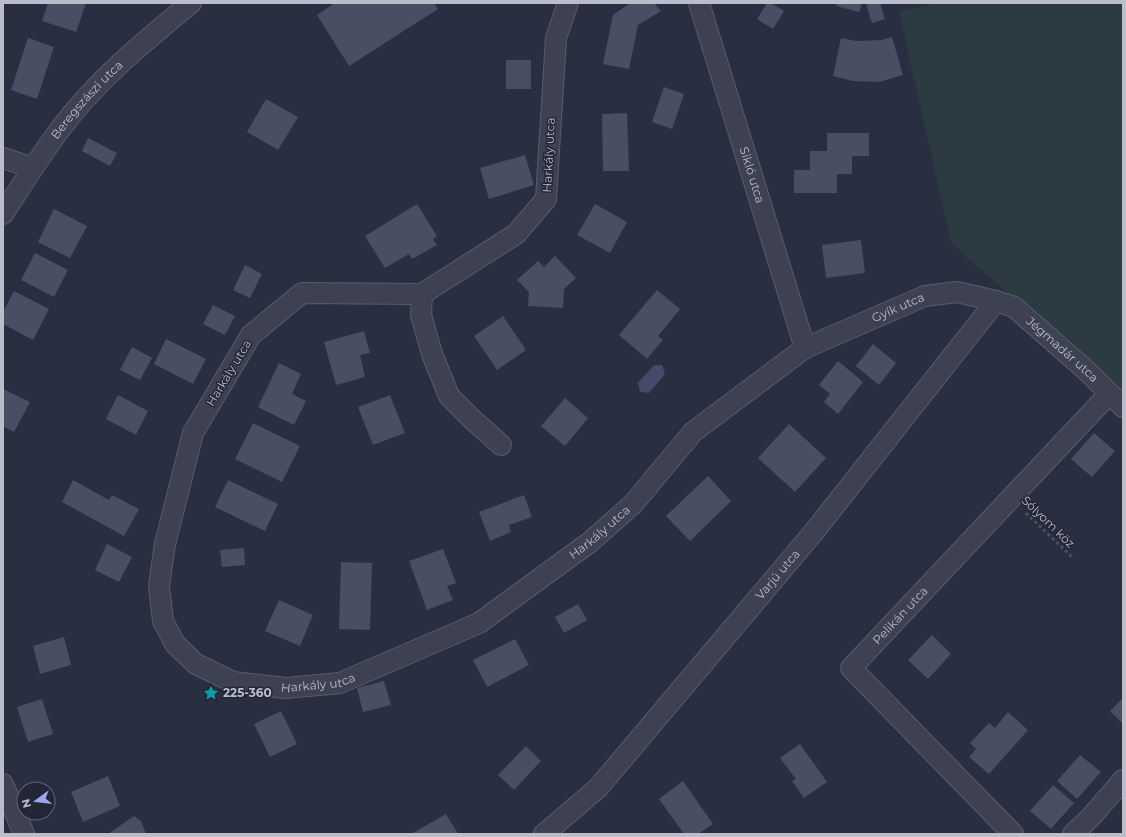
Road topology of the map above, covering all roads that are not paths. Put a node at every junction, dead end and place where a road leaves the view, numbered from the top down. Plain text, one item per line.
1 (190, 3) edge
2 (568, 3) edge
3 (699, 3) edge
4 (3, 158) edge
5 (33, 168) junction
6 (3, 214) edge
7 (422, 294) junction
8 (996, 301) junction
9 (805, 348) junction
10 (1116, 400) edge
11 (501, 445) dead end
12 (1123, 780) edge
13 (3, 784) edge
14 (24, 834) edge
15 (544, 834) edge
16 (1014, 834) edge
17 (1073, 834) edge

1 - 5 street, Beregszászi utca
2 - 7 street, Harkály utca
3 - 9 street, Sikló utca
4 - 5 street
5 - 6 street, Beregszászi utca
7 - 9 street, Harkály utca
7 - 11 street
8 - 9 street, Gyík utca
8 - 10 street, Jégmadár utca
8 - 15 street, Varjú utca
10 - 16 street, Pelikán utca
12 - 17 street
13 - 14 street

